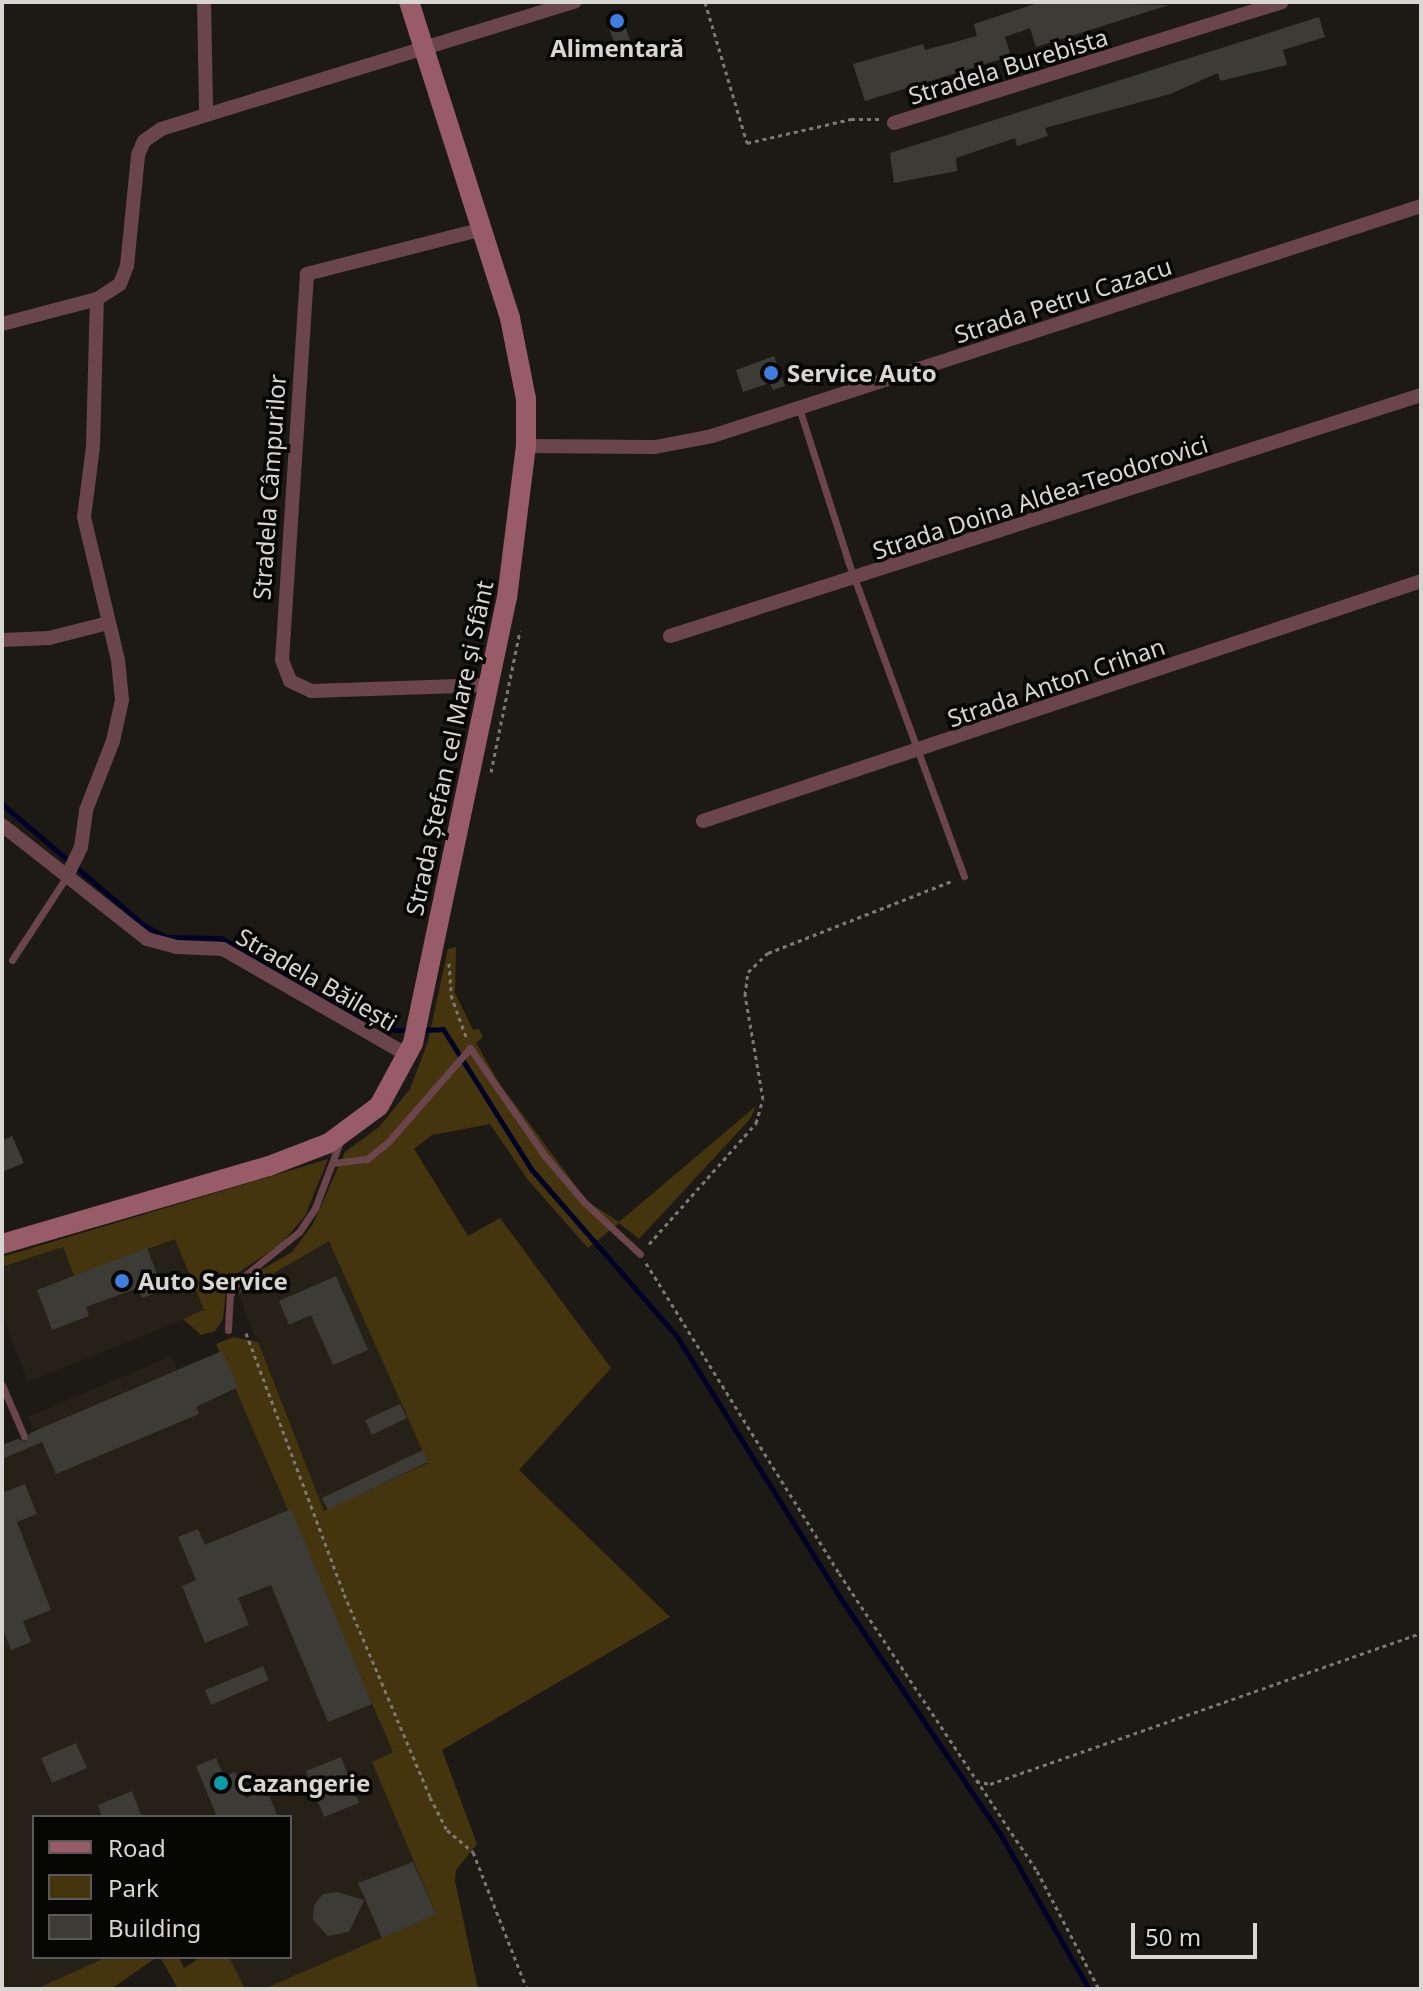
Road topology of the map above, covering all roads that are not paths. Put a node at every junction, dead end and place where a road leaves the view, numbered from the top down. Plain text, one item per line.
1 (204, 2) edge
2 (409, 2) edge
3 (575, 2) edge
4 (1282, 2) edge
5 (426, 46) junction
6 (206, 111) junction
7 (894, 123) road end
8 (1421, 206) edge
9 (483, 229) junction
10 (97, 299) junction
11 (2, 324) edge
12 (1421, 395) edge
13 (799, 408) junction
14 (526, 446) junction
15 (856, 580) junction
16 (1421, 581) edge
17 (108, 623) junction
18 (670, 636) dead end
19 (2, 640) edge
20 (489, 685) junction
21 (916, 752) junction
22 (703, 821) dead end
23 (2, 825) edge
24 (67, 876) junction
25 (964, 876) road end
26 (12, 960) dead end
27 (411, 1050) junction
28 (341, 1136) junction
29 (333, 1163) junction
30 (2, 1244) edge
31 (640, 1254) road end
32 (228, 1330) dead end
33 (2, 1385) edge
34 (24, 1436) dead end

1 - 6 street
2 - 5 main road, Strada Ștefan cel Mare și Sfânt
3 - 5 street
4 - 7 street, Stradela Burebista
5 - 6 street
5 - 9 main road, Strada Ștefan cel Mare și Sfânt
6 - 10 street
8 - 13 street, Strada Petru Cazacu
9 - 14 main road, Strada Ștefan cel Mare și Sfânt
9 - 20 street, Stradela Câmpurilor
10 - 11 street
10 - 17 street
12 - 15 street, Strada Doina Aldea-Teodorovici
13 - 14 street, Strada Petru Cazacu
13 - 15 lane
14 - 20 main road, Strada Ștefan cel Mare și Sfânt
15 - 18 street, Strada Doina Aldea-Teodorovici
15 - 21 lane
16 - 21 street, Strada Anton Crihan
17 - 19 street
17 - 24 street
20 - 27 main road, Strada Ștefan cel Mare și Sfânt
21 - 22 street, Strada Anton Crihan
21 - 25 lane
23 - 24 street, Stradela Băilești
24 - 26 lane
24 - 27 street, Stradela Băilești
27 - 28 main road, Strada Ștefan cel Mare și Sfânt
28 - 29 lane
28 - 30 main road, Strada Ștefan cel Mare și Sfânt
29 - 31 lane
29 - 32 lane
33 - 34 lane

